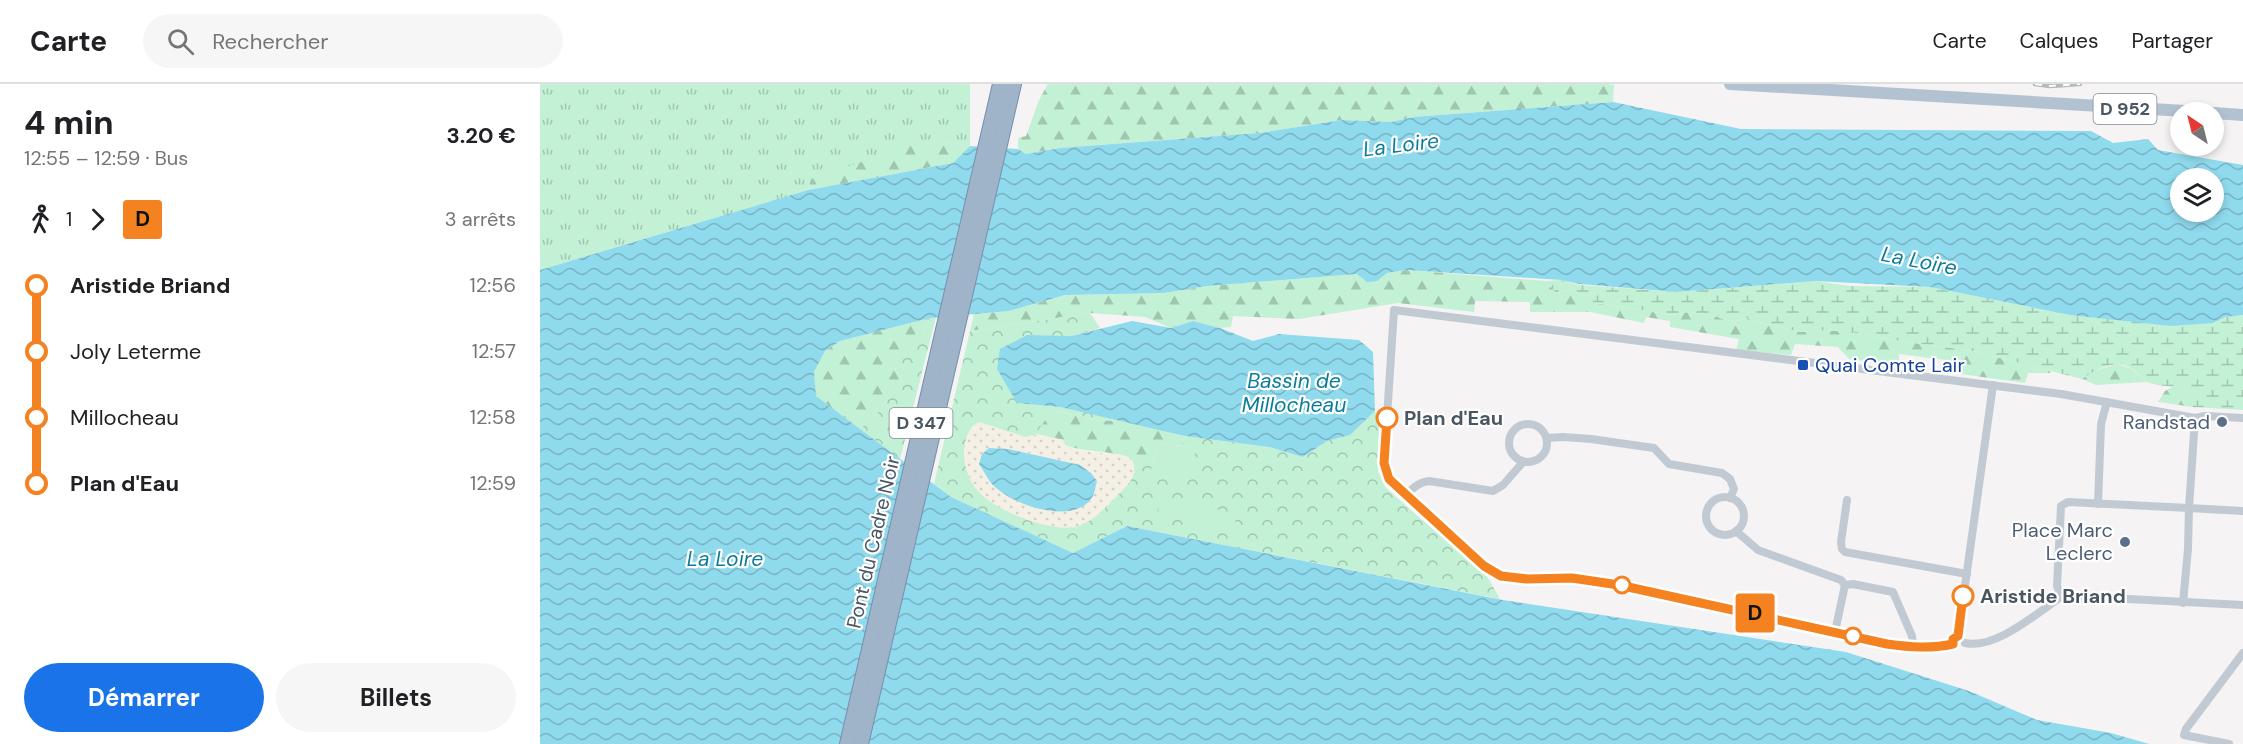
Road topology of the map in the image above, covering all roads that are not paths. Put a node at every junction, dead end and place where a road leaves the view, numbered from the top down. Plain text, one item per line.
1 (993, 84) edge
2 (1000, 84) edge
3 (1014, 84) edge
4 (1730, 84) edge
5 (998, 103) junction
6 (2170, 110) edge
7 (2224, 114) edge
8 (2243, 115) edge
9 (1993, 386) junction
10 (2107, 402) junction
11 (2195, 418) junction
12 (2243, 418) edge
13 (1547, 438) junction
14 (1523, 462) junction
15 (1406, 496) junction
16 (1730, 498) junction
17 (1847, 500) dead end
18 (2098, 504) junction
19 (2189, 508) junction
20 (2243, 511) edge
21 (1736, 531) junction
22 (1967, 574) junction
23 (1845, 585) junction
24 (2061, 597) junction
25 (2183, 603) junction
26 (2243, 605) edge
27 (1835, 632) junction
28 (1955, 640) junction
29 (1913, 647) junction
30 (2243, 653) edge
31 (847, 744) edge
32 (861, 744) edge
33 (2229, 744) edge

1 - 5 highway
2 - 5 highway, D 347
3 - 5 highway, D 347
4 - 6 main road, D 952
5 - 31 highway, Pont du Cadre Noir / D 347
5 - 32 highway, Pont du Cadre Noir / D 347
7 - 8 main road
9 - 10 street
9 - 15 street
9 - 22 street
10 - 11 street
10 - 18 street
11 - 12 street
11 - 19 street
13 - 14 street
13 - 14 street
13 - 16 street
14 - 15 street
15 - 27 street
16 - 21 street
16 - 21 street
17 - 22 street
18 - 19 street
18 - 24 street
19 - 20 street
19 - 25 street
21 - 23 street
22 - 28 street
23 - 27 street
23 - 29 street
24 - 25 street
24 - 28 street
25 - 26 street
27 - 29 street
28 - 29 street
30 - 33 street

